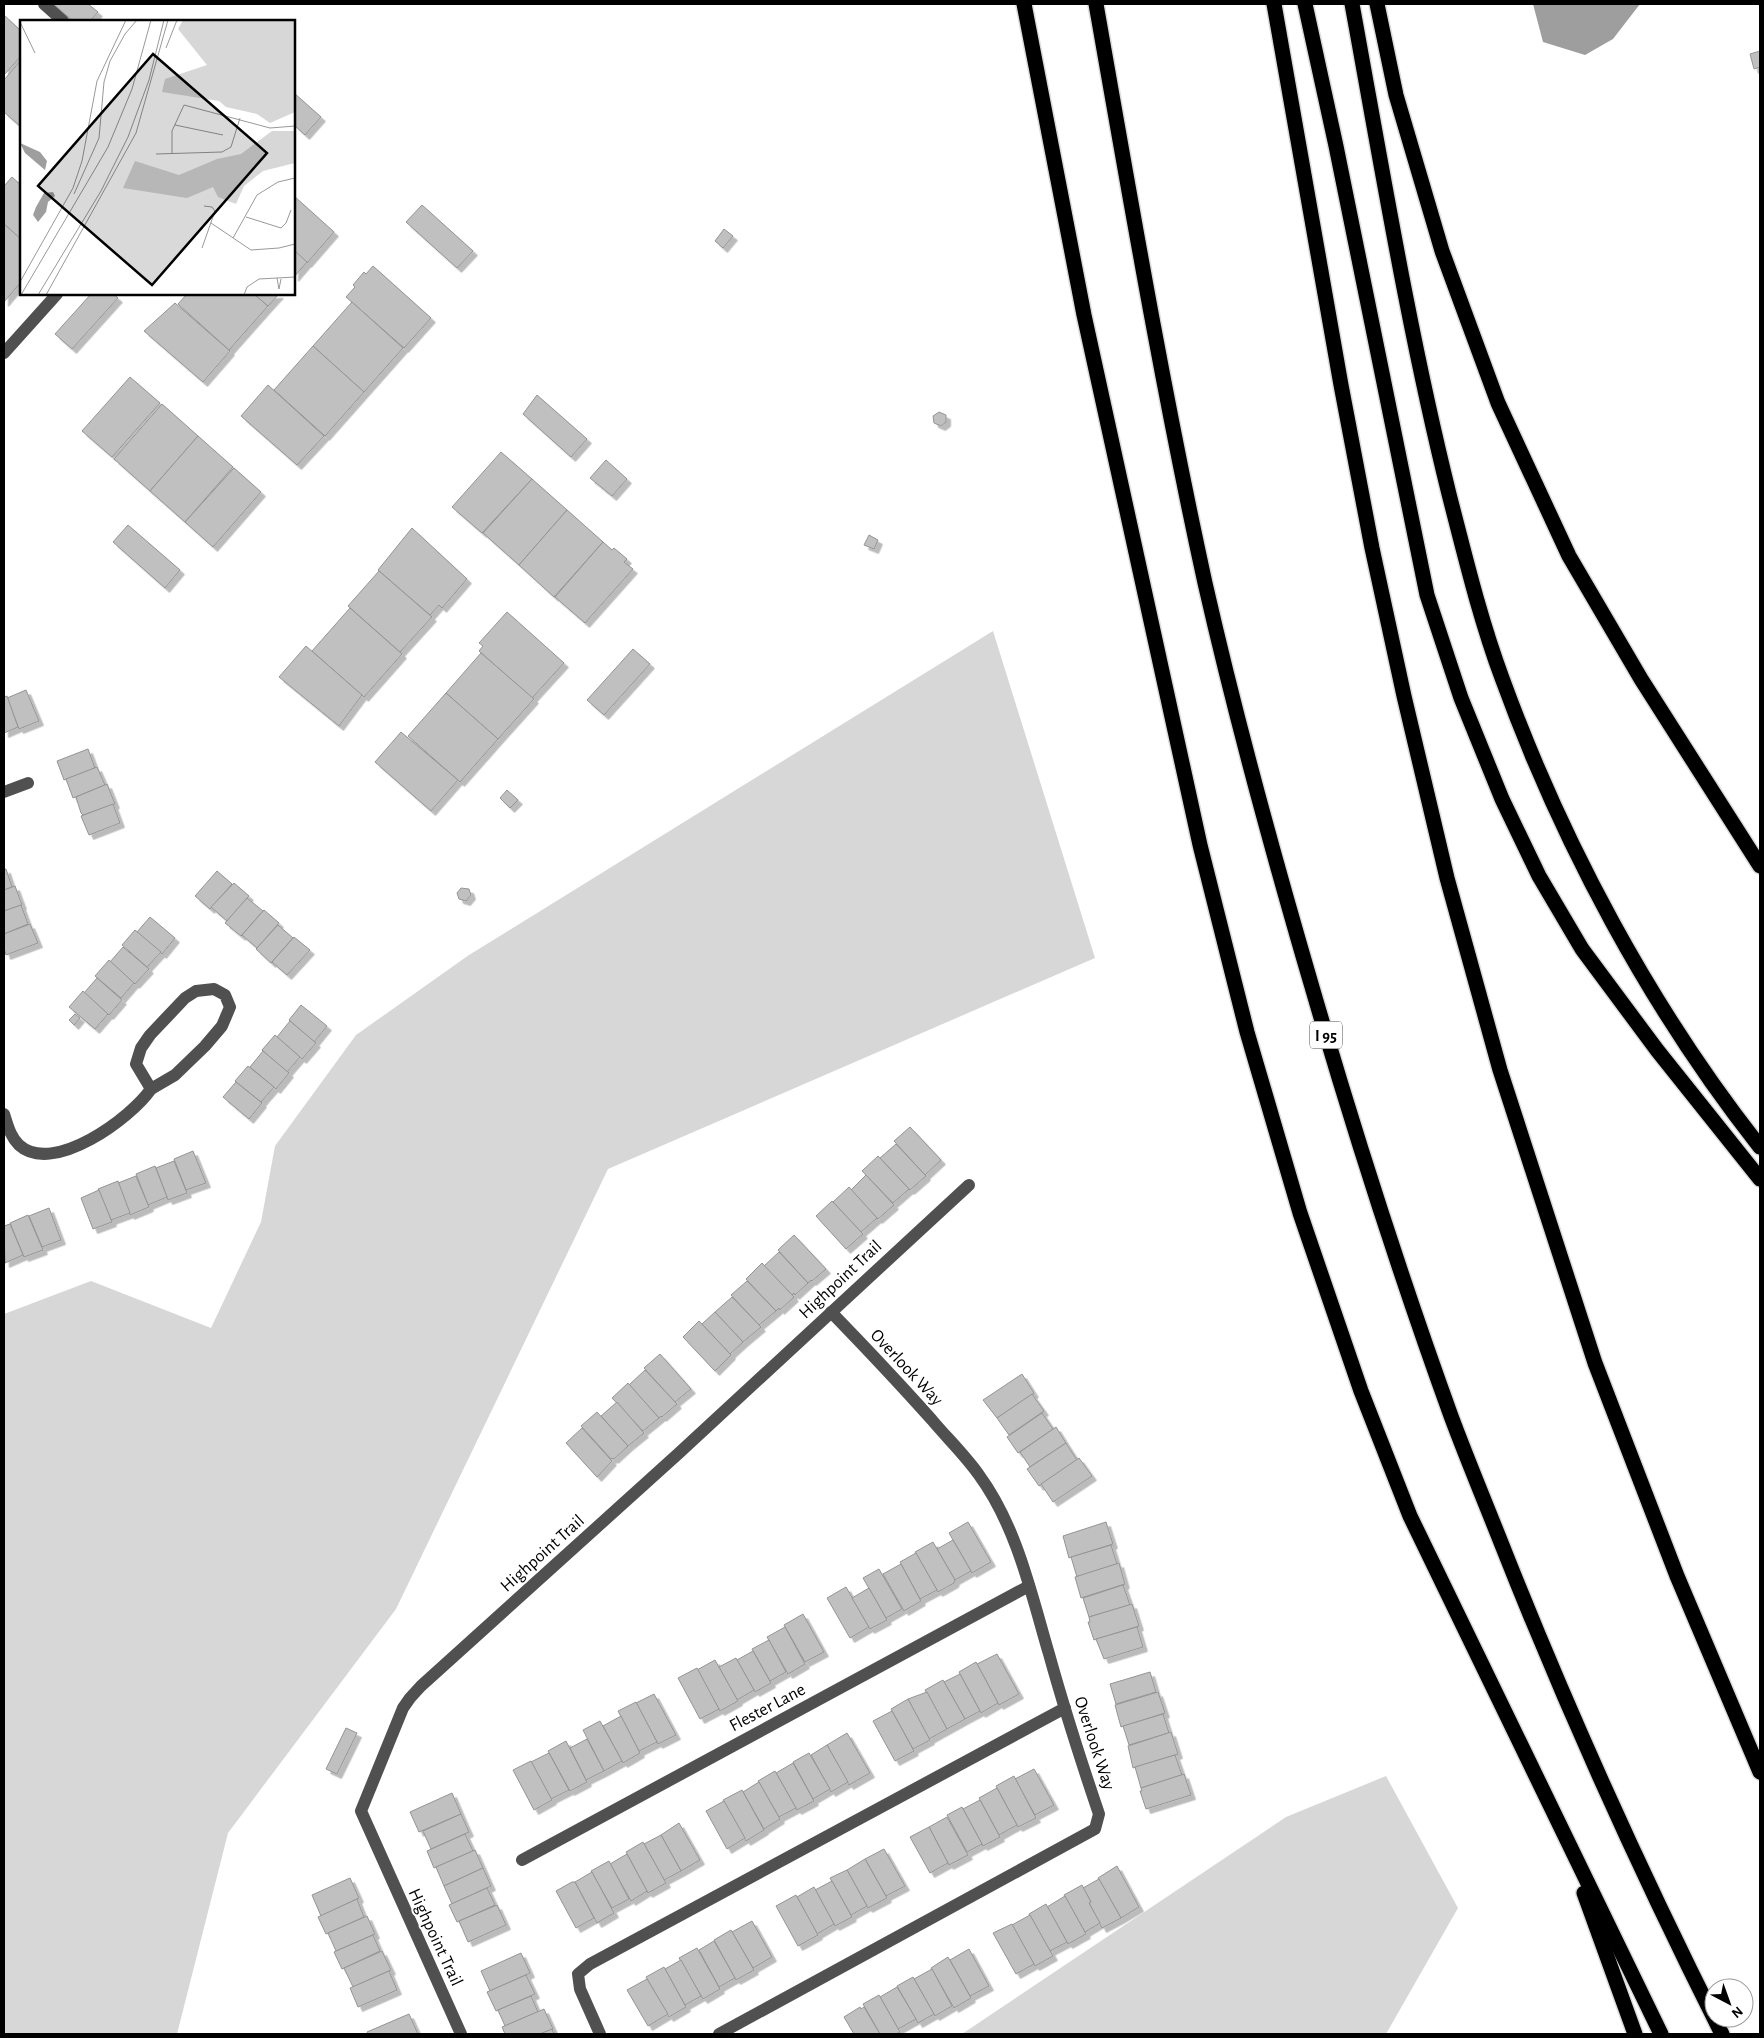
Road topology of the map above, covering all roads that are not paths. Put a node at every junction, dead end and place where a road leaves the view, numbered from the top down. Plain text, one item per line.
1 (44, 4) edge
2 (1024, 4) edge
3 (1096, 4) edge
4 (1274, 4) edge
5 (1305, 4) edge
6 (1352, 4) edge
7 (1377, 4) edge
8 (62, 20) edge
9 (56, 295) edge
10 (4, 352) edge
11 (28, 783) dead end
12 (4, 792) edge
13 (1760, 866) edge
14 (151, 1089) junction
15 (4, 1114) edge
16 (1760, 1147) edge
17 (1760, 1179) edge
18 (968, 1184) dead end
19 (830, 1312) junction
20 (1029, 1586) junction
21 (1064, 1708) junction
22 (1760, 1772) edge
23 (1554, 1812) junction
24 (522, 1860) dead end
25 (461, 2034) edge
26 (600, 2034) edge
27 (719, 2034) edge
28 (1635, 2034) edge
29 (1661, 2034) edge
30 (1722, 2034) edge

1 - 8 street
2 - 23 highway
3 - 30 highway, I 95
4 - 22 highway
5 - 17 highway
6 - 16 highway
7 - 13 highway
9 - 10 street
11 - 12 street
14 - 14 street
14 - 15 street
18 - 19 street, Highpoint Trail
19 - 20 street, Overlook Way
19 - 25 street, Highpoint Trail
20 - 21 street, Overlook Way
20 - 24 street, Flester Lane
21 - 26 street
21 - 27 street, Overlook Way
23 - 28 highway
23 - 29 highway

